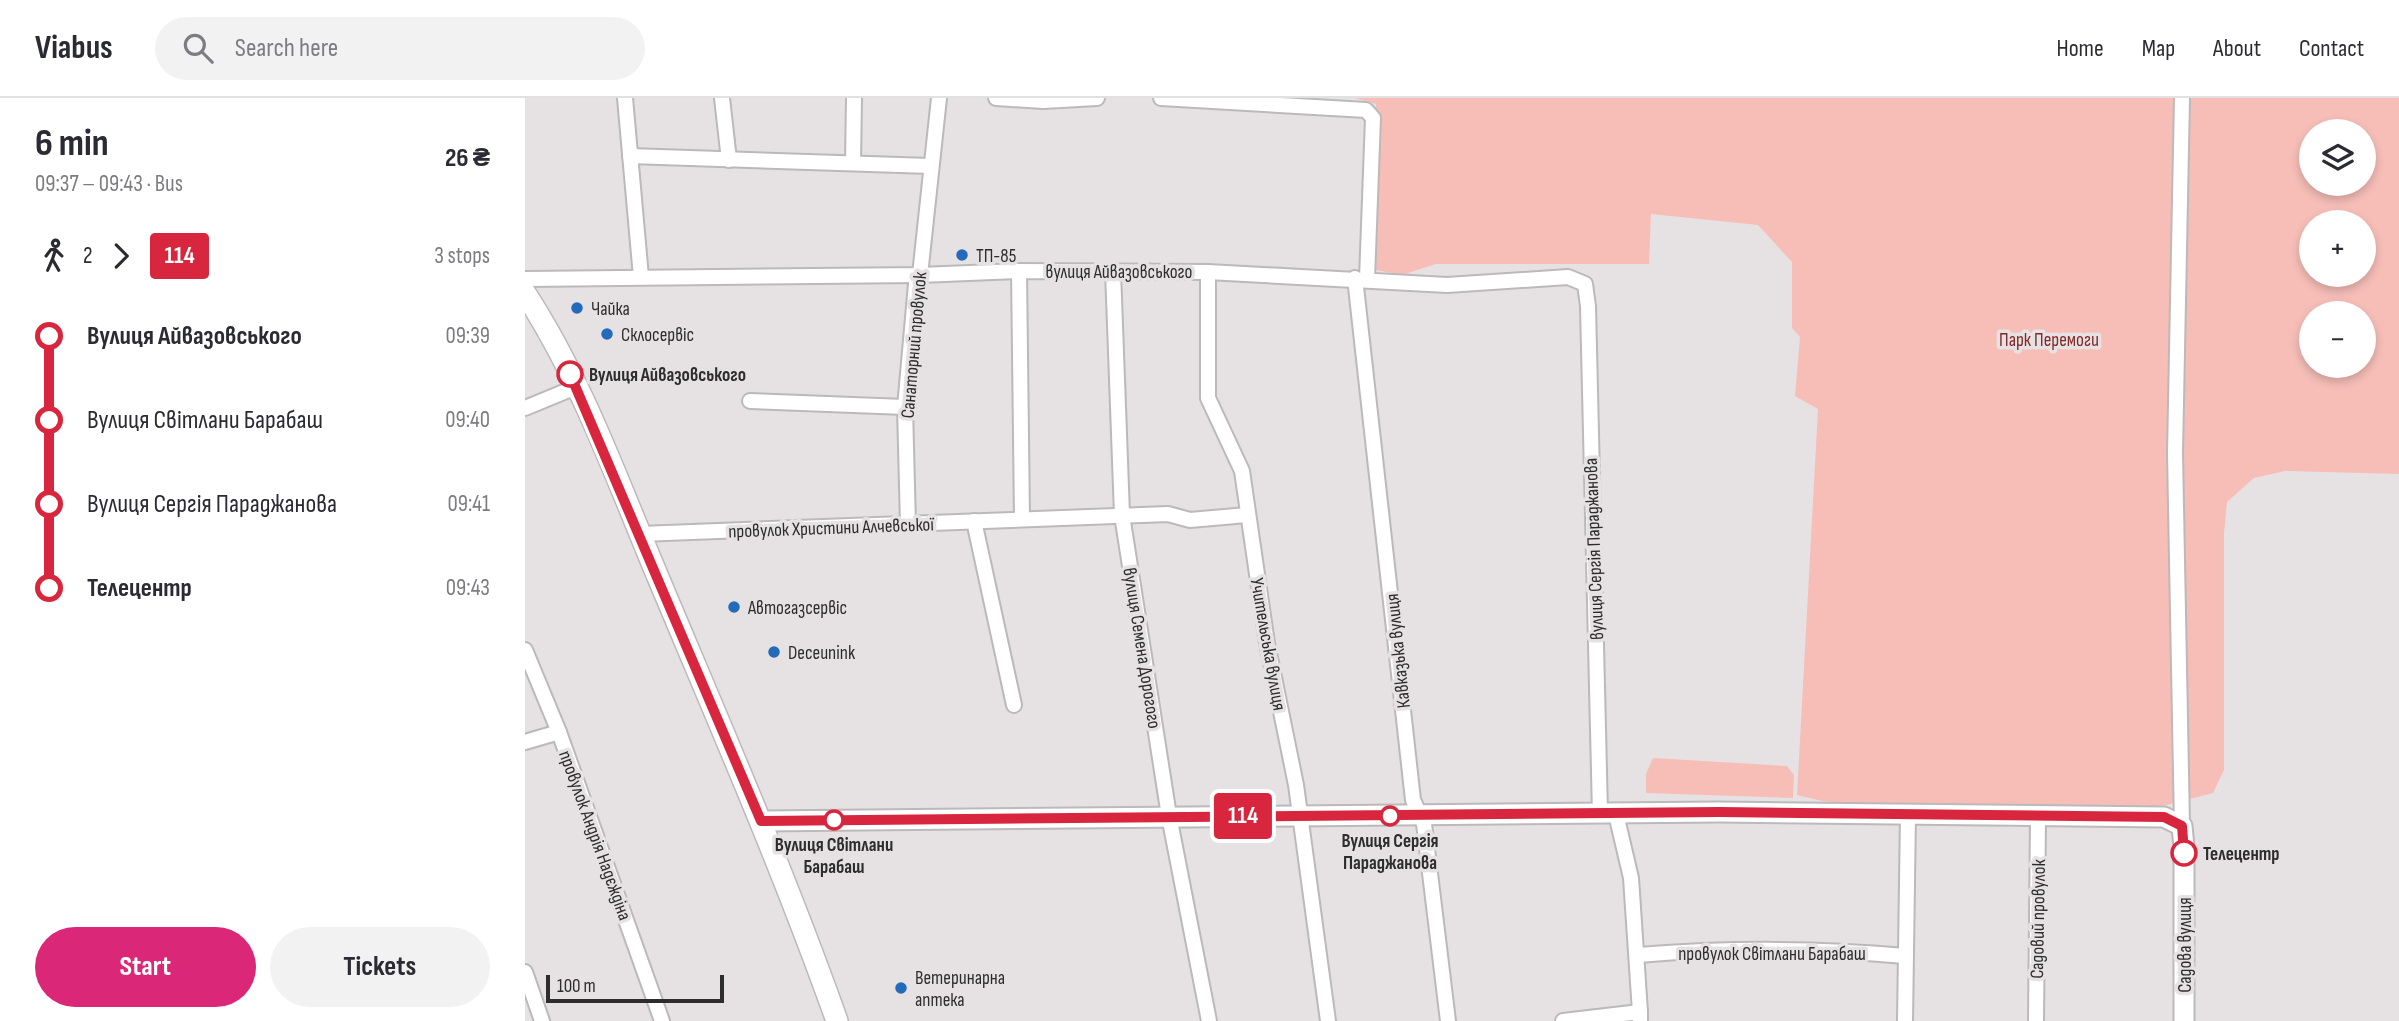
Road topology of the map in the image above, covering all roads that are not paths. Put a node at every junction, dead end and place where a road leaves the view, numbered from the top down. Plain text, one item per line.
1 (625, 98) edge
2 (722, 98) edge
3 (853, 98) edge
4 (939, 98) edge
5 (996, 98) edge
6 (1097, 98) edge
7 (1161, 98) edge
8 (2182, 98) edge
9 (630, 156) junction
10 (729, 160) junction
11 (853, 163) junction
12 (930, 166) junction
13 (1019, 271) junction
14 (1113, 271) junction
15 (1208, 272) junction
16 (920, 275) junction
17 (641, 277) junction
18 (1361, 278) junction
19 (525, 279) edge
20 (1585, 284) joint
21 (525, 293) edge
22 (576, 387) junction
23 (750, 401) dead end
24 (905, 407) junction
25 (525, 408) edge
26 (1247, 514) junction
27 (1122, 515) junction
28 (1022, 519) junction
29 (974, 521) junction
30 (908, 525) junction
31 (640, 534) junction
32 (525, 650) edge
33 (1014, 705) dead end
34 (559, 732) junction
35 (525, 741) edge
36 (1608, 814) junction
37 (1908, 814) junction
38 (1169, 816) junction
39 (1298, 816) junction
40 (1419, 816) junction
41 (2038, 818) junction
42 (761, 821) junction
43 (2182, 826) junction
44 (1638, 955) junction
45 (1905, 956) junction
46 (525, 972) edge
47 (1640, 1016) edge
48 (542, 1021) edge
49 (663, 1021) edge
50 (837, 1021) edge
51 (1209, 1021) edge
52 (1328, 1021) edge
53 (1448, 1021) edge
54 (1563, 1021) edge
55 (1905, 1021) edge
56 (2036, 1021) edge
57 (2184, 1021) edge

1 - 9 street
2 - 10 street
3 - 11 street
4 - 12 street, Санаторний провулок
5 - 6 street
7 - 18 street, Кавказька вулиця
8 - 43 street
9 - 10 street
9 - 17 street
10 - 11 street
11 - 12 street
12 - 16 street, Санаторний провулок
13 - 14 street, вулиця Айвазовського
13 - 16 street, вулиця Айвазовського
13 - 28 street
14 - 15 street, вулиця Айвазовського
14 - 27 street, вулиця Семена Дорогого
15 - 18 street, вулиця Айвазовського
15 - 26 street, Учительська вулиця
16 - 17 street, вулиця Айвазовського
16 - 24 street, Санаторний провулок
17 - 19 street, вулиця Айвазовського
18 - 20 street, вулиця Айвазовського
18 - 40 street, Кавказька вулиця
20 - 36 street, вулиця Сергія Параджанова
21 - 22 main road
22 - 25 street
22 - 31 main road
23 - 24 street
24 - 30 street, Санаторний провулок
26 - 27 street, провулок Христини Алчевської
26 - 39 street, Учительська вулиця
27 - 28 street, провулок Христини Алчевської
27 - 38 street, вулиця Семена Дорогого
28 - 29 street, провулок Христини Алчевської
29 - 30 street, провулок Христини Алчевської
29 - 33 street
30 - 31 street, провулок Христини Алчевської
31 - 42 main road
32 - 34 street, провулок Андрія Надєждіна
34 - 35 street
34 - 49 street, провулок Андрія Надєждіна
36 - 37 street
36 - 40 street
36 - 44 street, вулиця Сергія Параджанова
37 - 41 street
37 - 45 street
38 - 39 street
38 - 42 street
38 - 51 street, вулиця Семена Дорогого
39 - 40 street
39 - 52 street, Учительська вулиця
40 - 53 street, Кавказька вулиця
41 - 43 street
41 - 56 street, Садовий провулок
42 - 50 main road
43 - 57 street, Садова вулиця
44 - 45 street, провулок Світлани Барабаш
44 - 47 street, вулиця Сергія Параджанова
45 - 55 street
46 - 48 street
47 - 54 street

